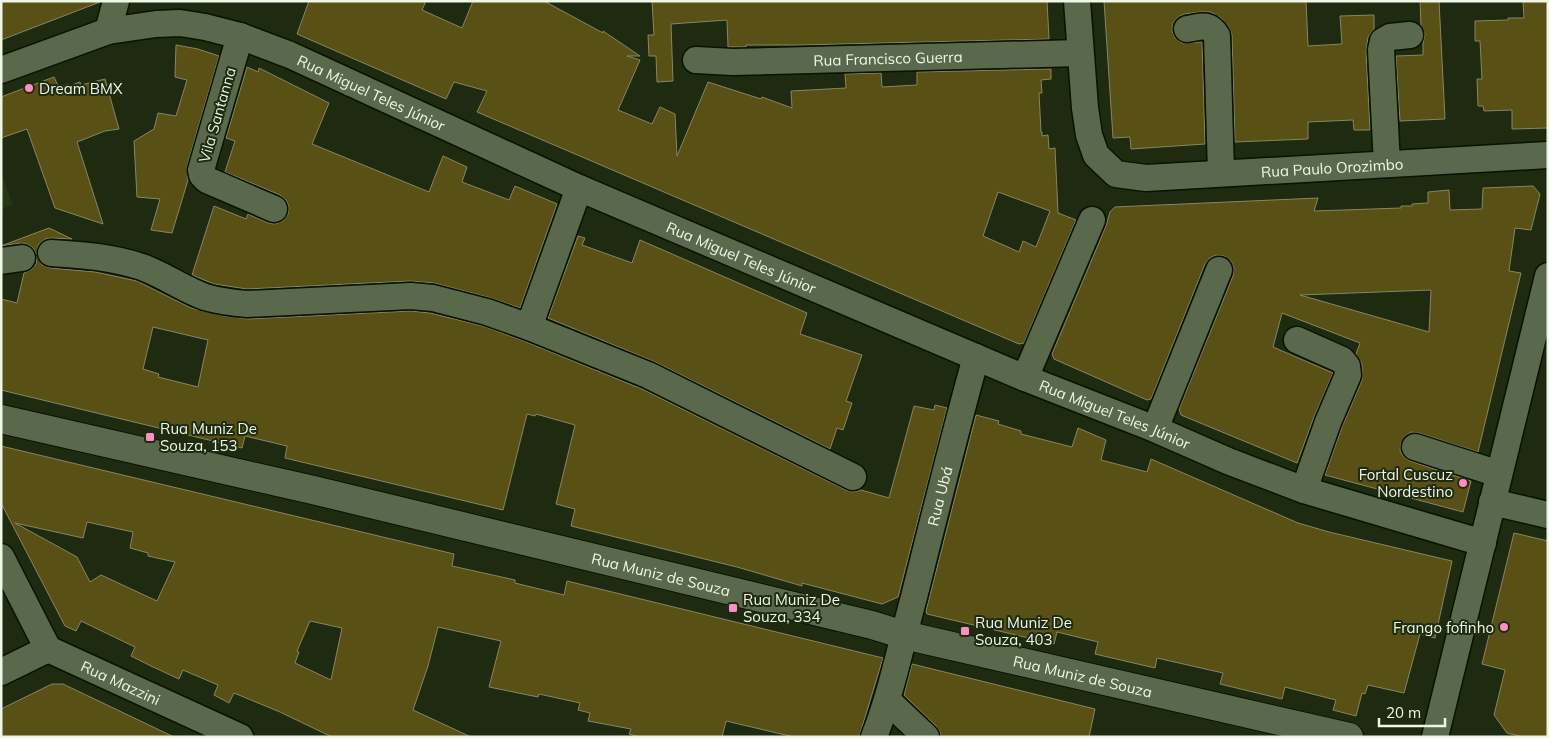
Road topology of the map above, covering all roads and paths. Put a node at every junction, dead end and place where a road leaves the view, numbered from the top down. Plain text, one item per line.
1 (116, 1) edge
2 (1077, 1) edge
3 (1187, 29) dead end
4 (108, 32) junction
5 (1410, 35) dead end
6 (240, 36) junction
7 (1080, 53) junction
8 (696, 60) dead end
9 (1, 70) edge
10 (1548, 156) edge
11 (1387, 164) junction
12 (1221, 173) junction
13 (579, 188) junction
14 (274, 209) dead end
15 (1092, 220) dead end
16 (51, 253) dead end
17 (1219, 270) dead end
18 (1548, 276) edge
19 (529, 327) junction
20 (1297, 340) dead end
21 (976, 357) junction
22 (1025, 378) junction
23 (1, 419) edge
24 (1155, 429) junction
25 (1415, 447) dead end
26 (1499, 474) junction
27 (853, 477) dead end
28 (1304, 490) junction
29 (1492, 502) junction
30 (1548, 515) edge
31 (1483, 543) junction
32 (1, 557) edge
33 (904, 635) junction
34 (48, 649) junction
35 (1, 672) edge
36 (888, 701) junction
37 (240, 737) edge
38 (874, 737) edge
39 (926, 737) edge
40 (1349, 737) edge
41 (1435, 737) edge

1 - 4 street
2 - 7 street
3 - 12 street
4 - 6 street, Rua Miguel Teles Júnior
4 - 9 street, Rua Miguel Teles Júnior
5 - 11 street
6 - 13 street, Rua Miguel Teles Júnior
6 - 14 street, Vila Santanna
7 - 8 street, Rua Francisco Guerra
7 - 12 street, Rua Paulo Orozimbo
10 - 11 street, Rua Paulo Orozimbo
11 - 12 street, Rua Paulo Orozimbo
13 - 19 street
13 - 21 street, Rua Miguel Teles Júnior
15 - 22 street
16 - 19 street
17 - 24 street
18 - 26 street
19 - 27 street
20 - 28 street
21 - 22 street, Rua Miguel Teles Júnior
21 - 33 street, Rua Ubá
22 - 24 street, Rua Miguel Teles Júnior
23 - 33 street, Rua Muniz de Souza
24 - 28 street, Rua Miguel Teles Júnior
25 - 26 street
26 - 29 street
28 - 31 street, Rua Miguel Teles Júnior
29 - 30 street
29 - 31 street
31 - 41 street
32 - 34 street
33 - 36 street, Rua Ubá
33 - 40 street, Rua Muniz de Souza
34 - 35 street
34 - 37 street, Rua Mazzini
36 - 38 street, Rua Ubá
36 - 39 street

